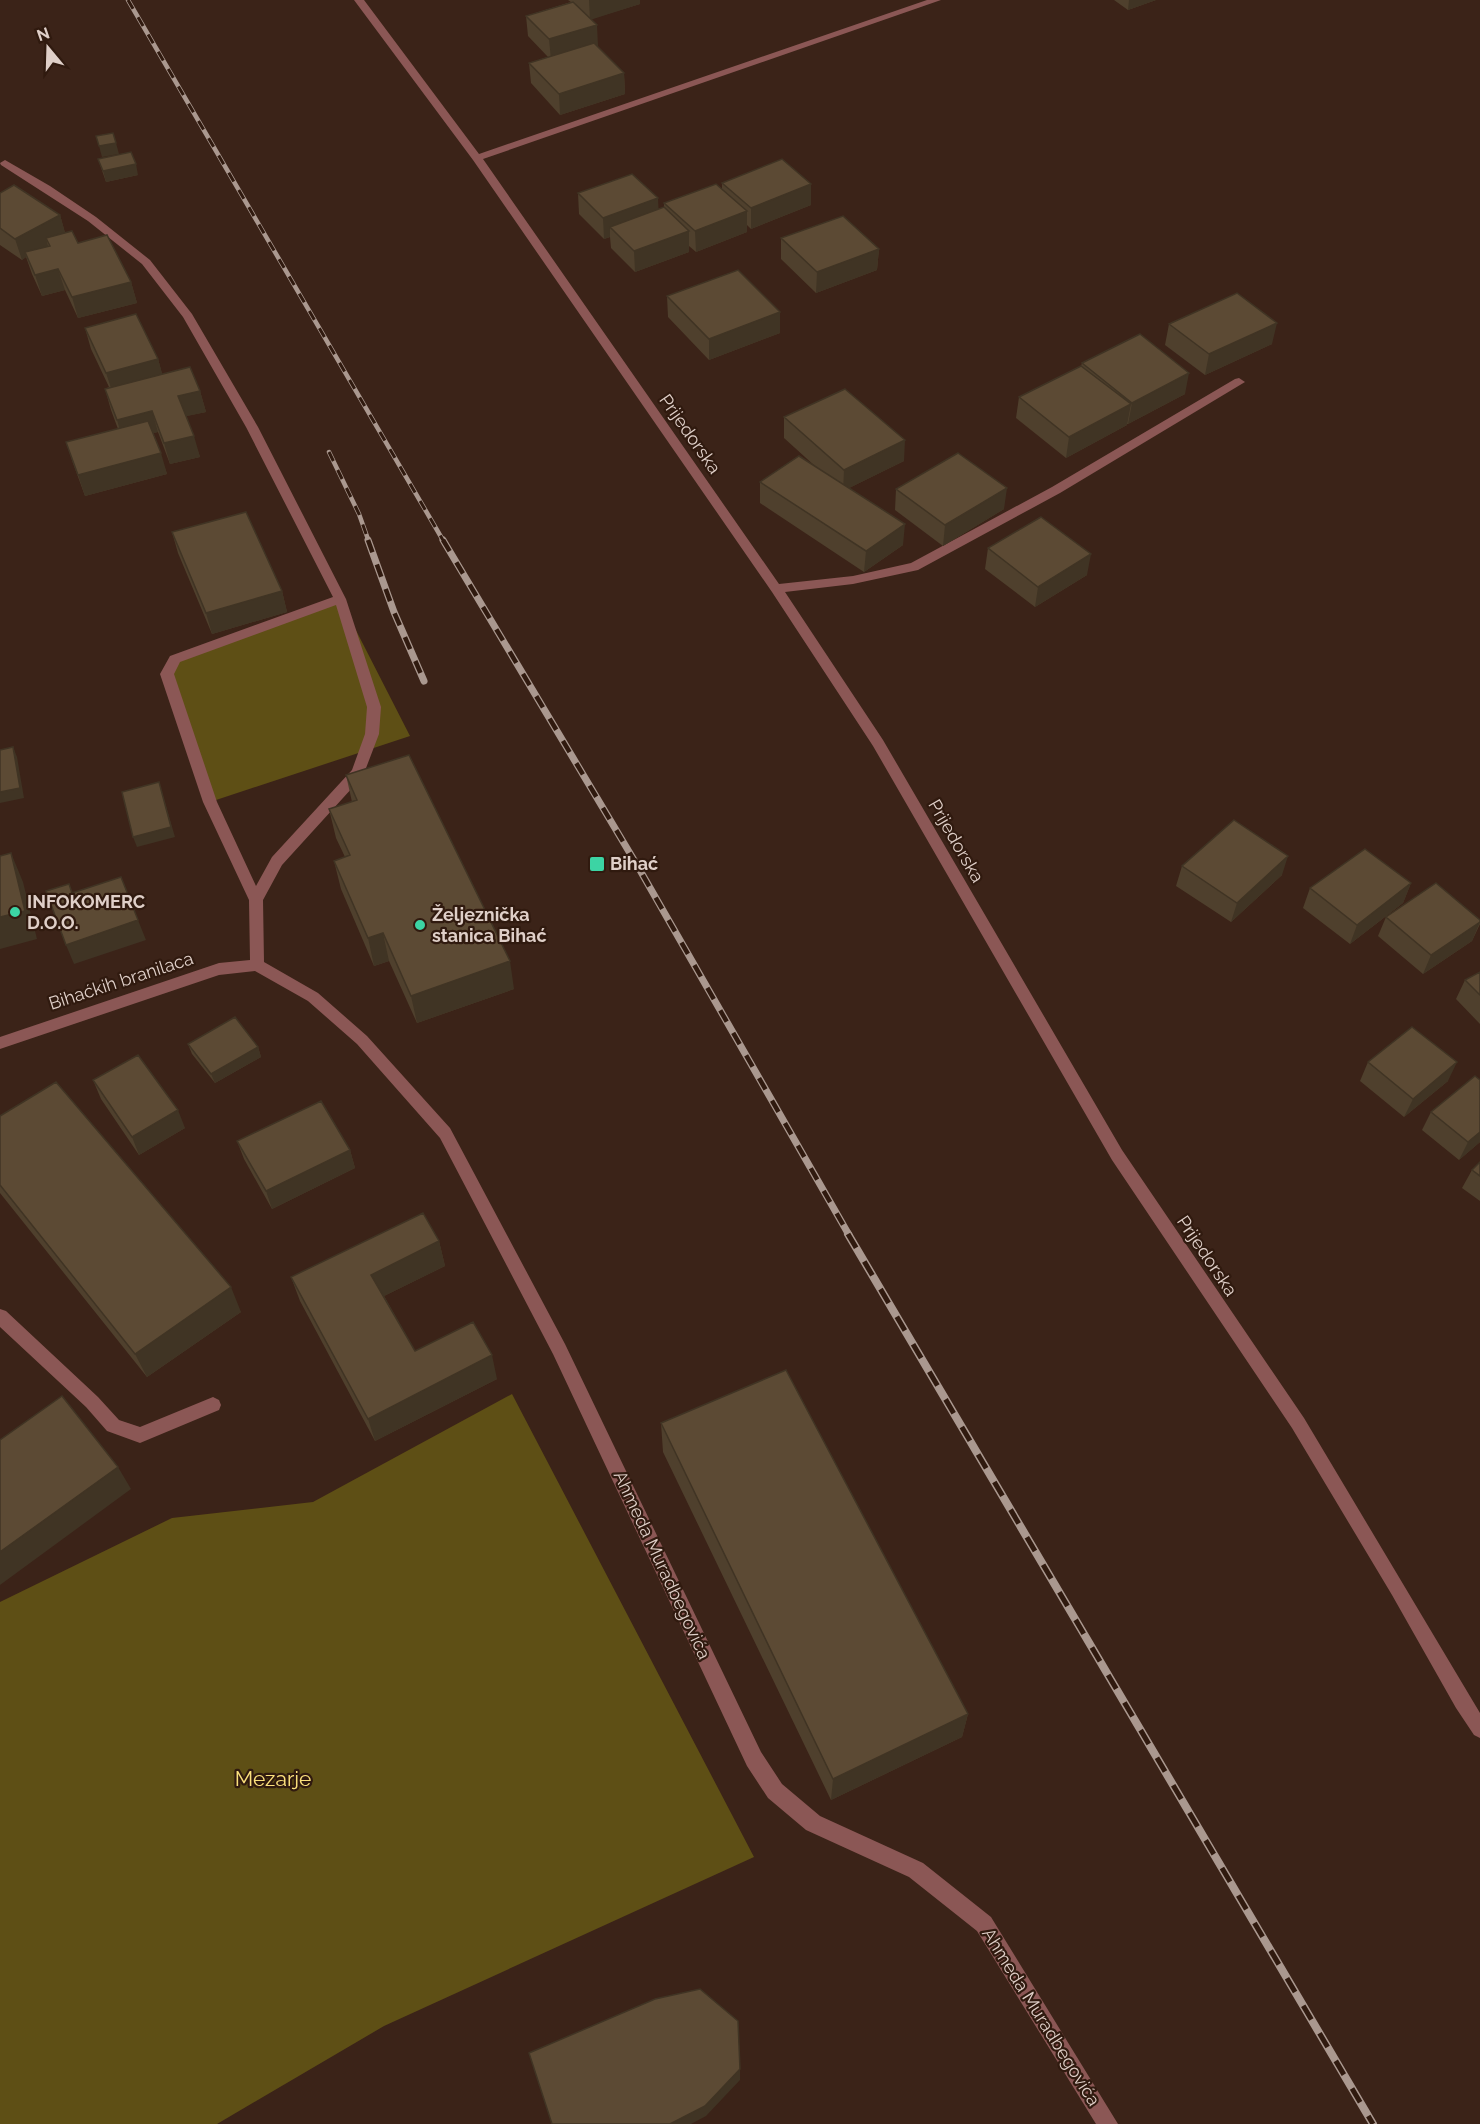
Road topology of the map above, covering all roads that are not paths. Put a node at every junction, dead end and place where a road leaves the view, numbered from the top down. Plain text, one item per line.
1 (359, 0) edge
2 (936, 0) edge
3 (477, 158) junction
4 (5, 163) dead end
5 (1239, 382) dead end
6 (776, 589) junction
7 (340, 599) junction
8 (256, 900) junction
9 (257, 965) junction
10 (0, 1043) edge
11 (3, 1325) edge
12 (213, 1405) dead end
13 (1480, 1729) edge
14 (1108, 2124) edge

1 - 3 street, Prijedorska
2 - 3 street
3 - 6 street, Prijedorska
4 - 7 street
5 - 6 street
6 - 13 street, Prijedorska
7 - 8 street
7 - 8 street
8 - 9 street
9 - 10 street, Bihaćkih branilaca
9 - 14 street, Ahmeda Muradbegovića
11 - 12 street

